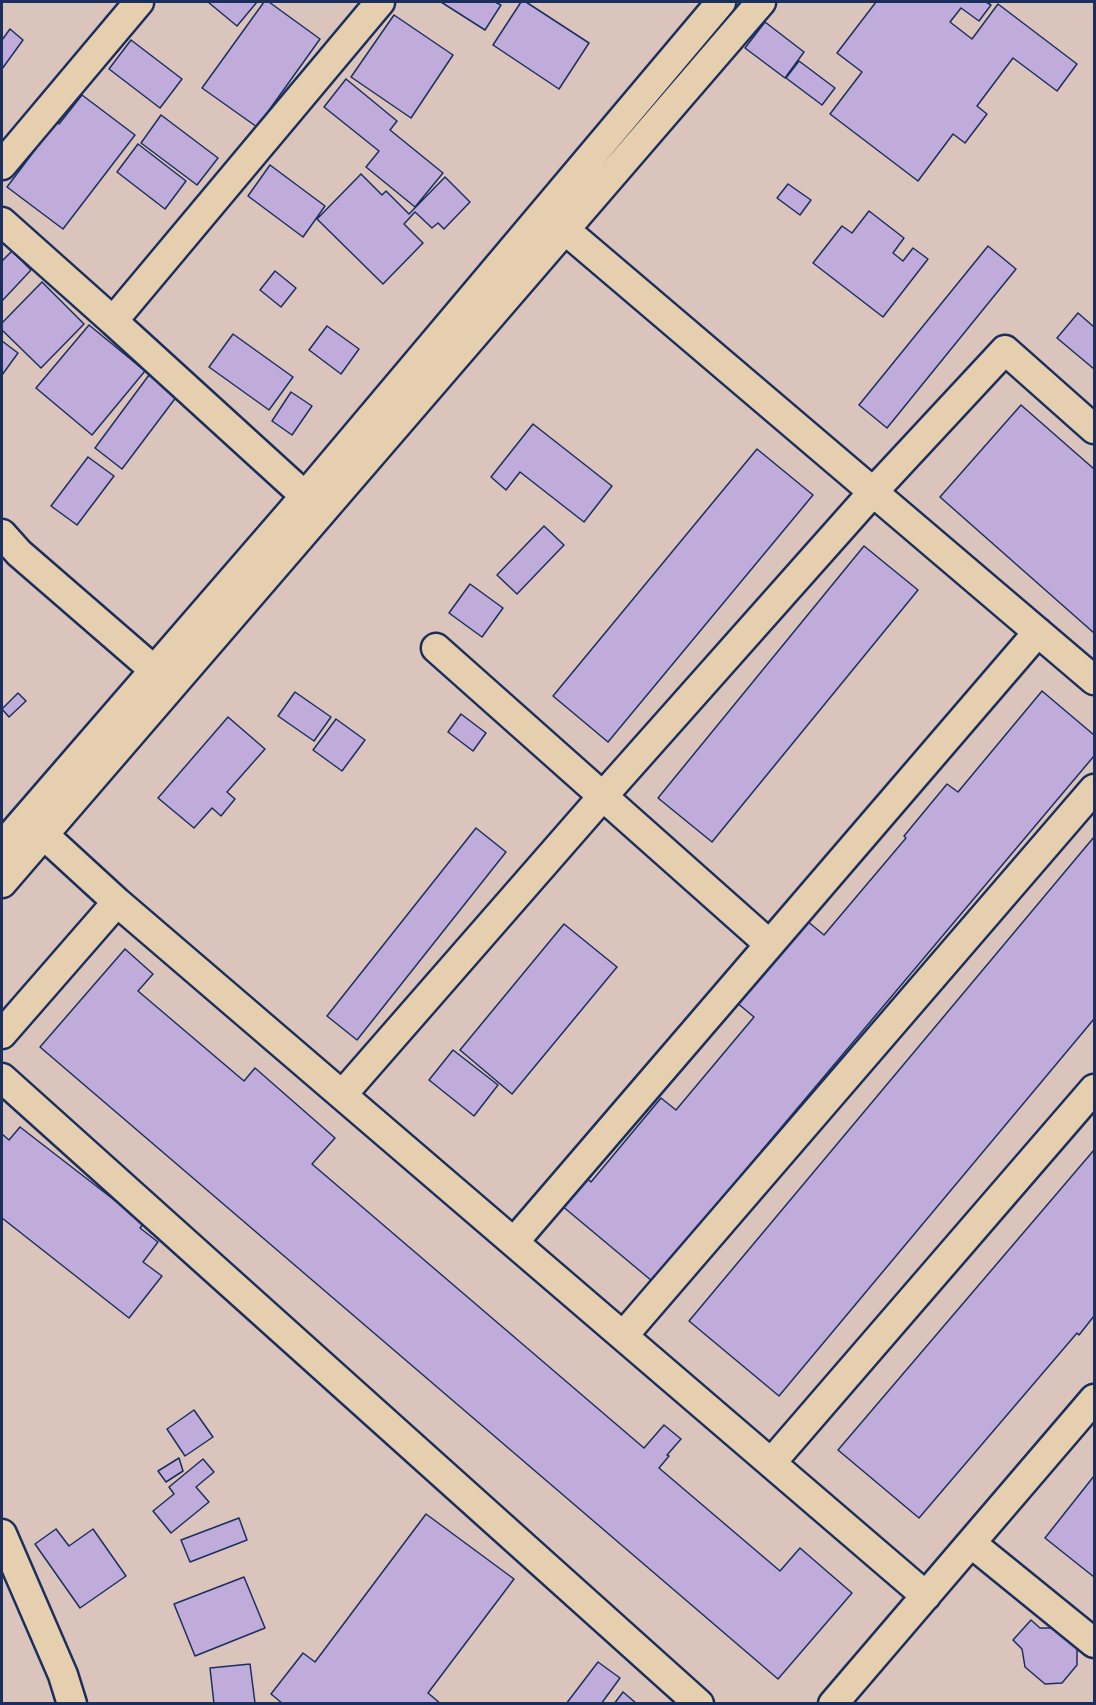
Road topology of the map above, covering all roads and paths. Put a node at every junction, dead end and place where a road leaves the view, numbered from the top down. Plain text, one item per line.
1 (139, 2) edge
2 (380, 2) edge
3 (721, 2) edge
4 (761, 2) edge
5 (2, 165) edge
6 (554, 221) junction
7 (2, 222) edge
8 (112, 321) junction
9 (1095, 429) edge
10 (873, 492) junction
11 (305, 496) junction
12 (2, 534) edge
13 (1038, 632) junction
14 (436, 648) dead end
15 (154, 670) junction
16 (1095, 680) edge
17 (1095, 789) edge
18 (603, 796) junction
19 (44, 835) junction
20 (2, 846) edge
21 (2, 884) edge
22 (117, 902) junction
23 (770, 944) junction
24 (2, 1034) edge
25 (2, 1078) edge
26 (1095, 1089) edge
27 (342, 1095) junction
28 (514, 1242) junction
29 (623, 1336) junction
30 (1095, 1399) edge
31 (771, 1463) junction
32 (2, 1534) edge
33 (971, 1543) junction
34 (926, 1596) junction
35 (1095, 1643) edge
36 (72, 1704) edge
37 (699, 1704) edge
38 (833, 1704) edge

1 - 5 street
2 - 8 street
3 - 6 street
4 - 6 street
6 - 10 street
6 - 11 street
6 - 19 street
7 - 8 street
8 - 11 street
9 - 10 street
10 - 13 street
10 - 18 street
11 - 15 street
12 - 15 street
13 - 16 street
13 - 23 street
14 - 18 street
15 - 20 street
17 - 29 street
18 - 23 street
18 - 27 street
19 - 21 street
19 - 22 street
22 - 24 street
22 - 27 street
23 - 28 street
25 - 37 street
26 - 31 street
27 - 28 street
28 - 29 street
29 - 31 street
30 - 33 street
31 - 34 street
32 - 36 street
33 - 34 street
33 - 35 street
34 - 38 street

